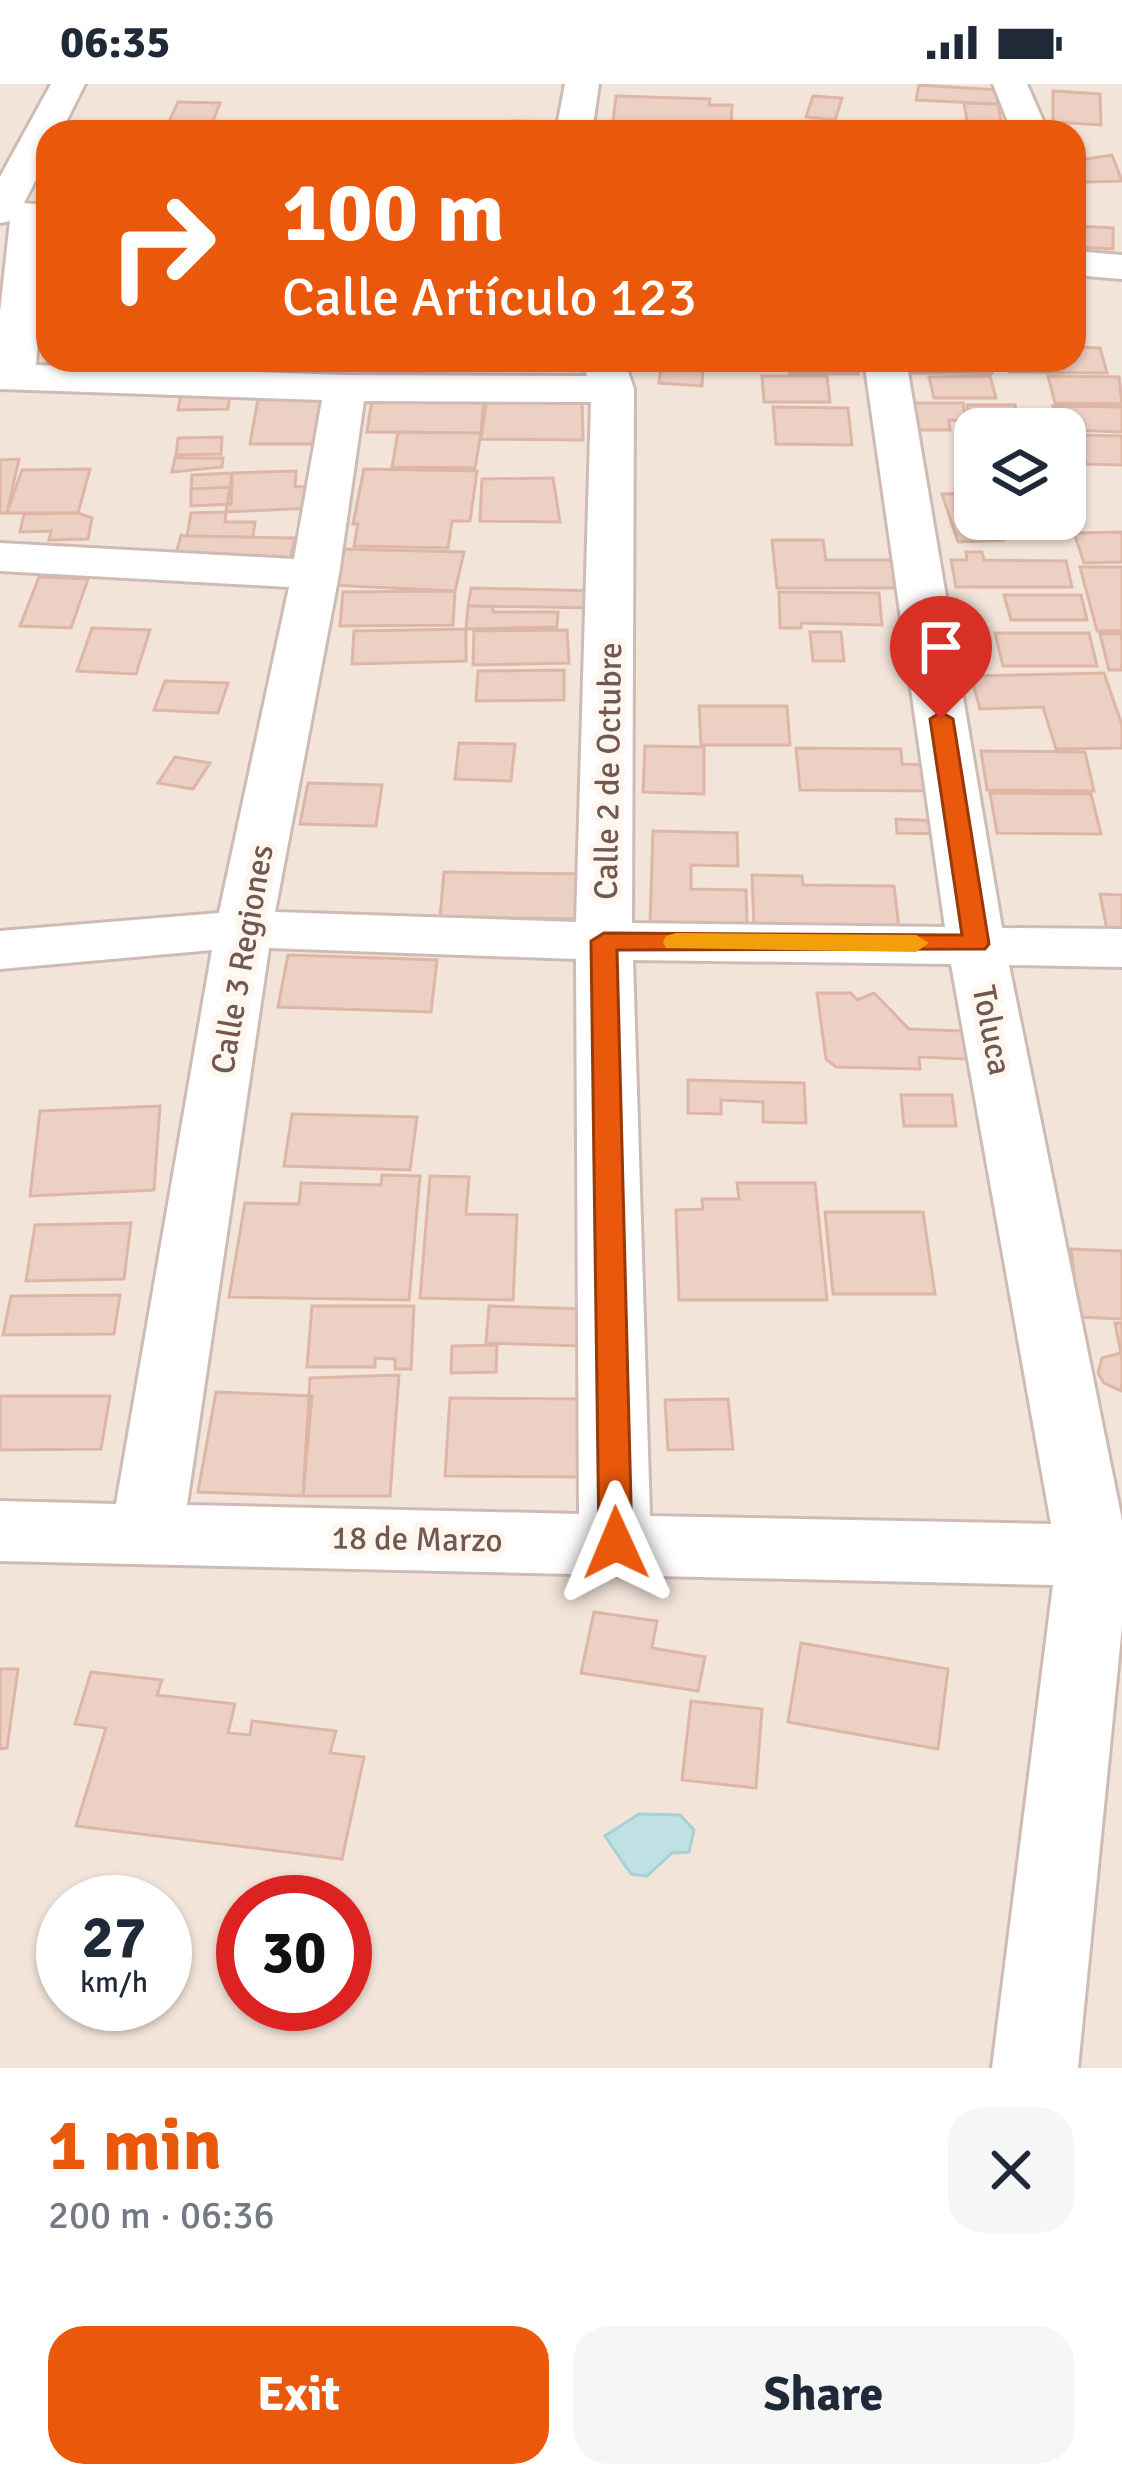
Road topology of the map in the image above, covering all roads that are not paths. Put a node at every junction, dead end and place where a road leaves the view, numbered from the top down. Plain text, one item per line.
1 (68, 84) edge
2 (582, 84) edge
3 (1010, 84) edge
4 (55, 120) edge
5 (576, 120) edge
6 (1025, 120) edge
7 (36, 170) edge
8 (20, 213) edge
9 (1086, 264) edge
10 (1122, 267) edge
11 (887, 372) edge
12 (608, 375) edge
13 (7, 376) edge
14 (345, 388) junction
15 (0, 557) edge
16 (315, 574) junction
17 (244, 929) junction
18 (604, 941) junction
19 (976, 944) junction
20 (1122, 948) edge
21 (0, 950) edge
22 (0, 1531) edge
23 (147, 1531) junction
24 (616, 1543) junction
25 (1107, 1556) edge
26 (1035, 2068) edge

1 - 4 street
2 - 5 street
3 - 6 street
7 - 8 street
8 - 13 street
9 - 10 street
11 - 19 street, Toluca
12 - 14 street
12 - 18 street, Calle 2 de Octubre
13 - 14 street
14 - 16 street, Calle 3 Regiones
15 - 16 street
16 - 17 street, Calle 3 Regiones
17 - 18 street
17 - 21 street
17 - 23 street, Calle 3 Regiones
18 - 19 street
18 - 24 street, Calle 2 de Octubre
19 - 20 street
19 - 25 street, Toluca
22 - 23 street, 18 de Marzo
23 - 24 street, 18 de Marzo
24 - 25 street, 18 de Marzo
25 - 26 street, Toluca

